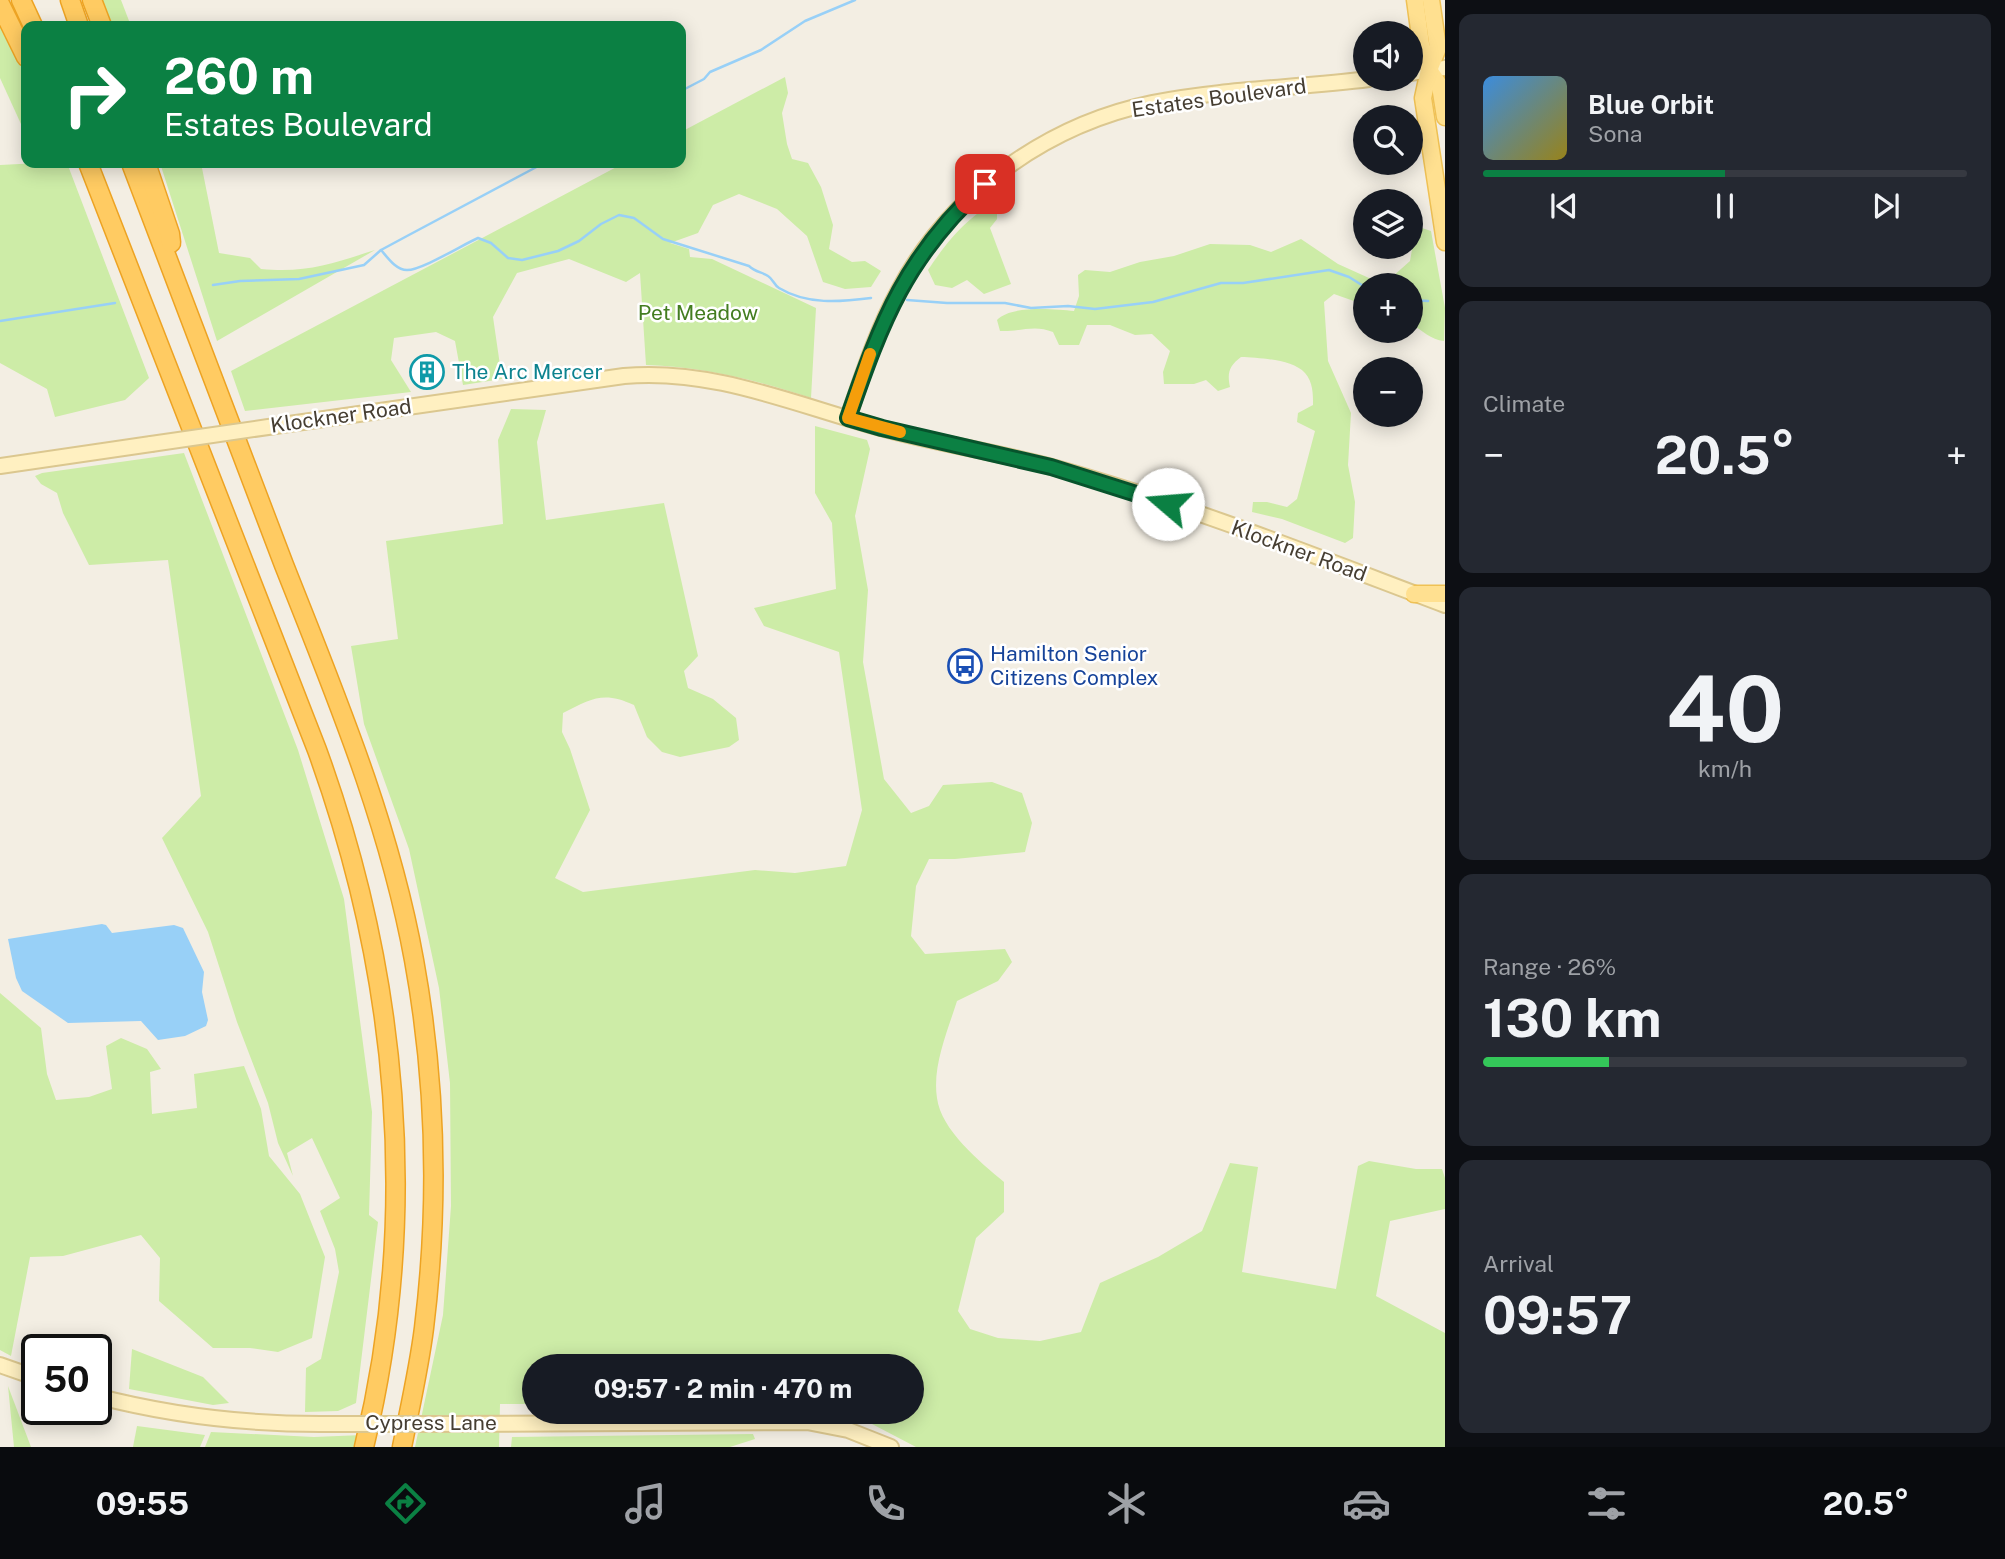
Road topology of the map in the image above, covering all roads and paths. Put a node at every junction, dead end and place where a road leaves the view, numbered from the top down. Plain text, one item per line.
1 (24, 0) edge
2 (69, 0) edge
3 (92, 0) edge
4 (1415, 0) edge
5 (1431, 0) edge
6 (0, 4) edge
7 (32, 21) edge
8 (77, 21) edge
9 (100, 21) edge
10 (21, 47) edge
11 (1437, 69) edge
12 (1353, 81) edge
13 (1445, 117) edge
14 (90, 168) edge
15 (133, 168) edge
16 (148, 168) edge
17 (1445, 242) edge
18 (173, 278) junction
19 (848, 418) junction
20 (0, 466) edge
21 (1414, 594) junction
22 (1445, 594) edge
23 (1445, 605) edge
24 (0, 1365) edge
25 (21, 1372) edge
26 (112, 1399) edge
27 (364, 1447) edge
28 (402, 1447) edge
29 (891, 1447) edge

1 - 7 highway
2 - 8 highway
3 - 9 highway
4 - 11 main road
5 - 11 main road
6 - 10 highway
11 - 13 main road
11 - 17 main road
12 - 19 street, Estates Boulevard
14 - 27 highway
15 - 18 highway
16 - 18 highway
18 - 28 highway
19 - 20 street, Klockner Road, bridge
19 - 21 street, Klockner Road
21 - 22 main road
21 - 23 street, Klockner Road
24 - 25 street
26 - 29 street, Cypress Lane, bridge

